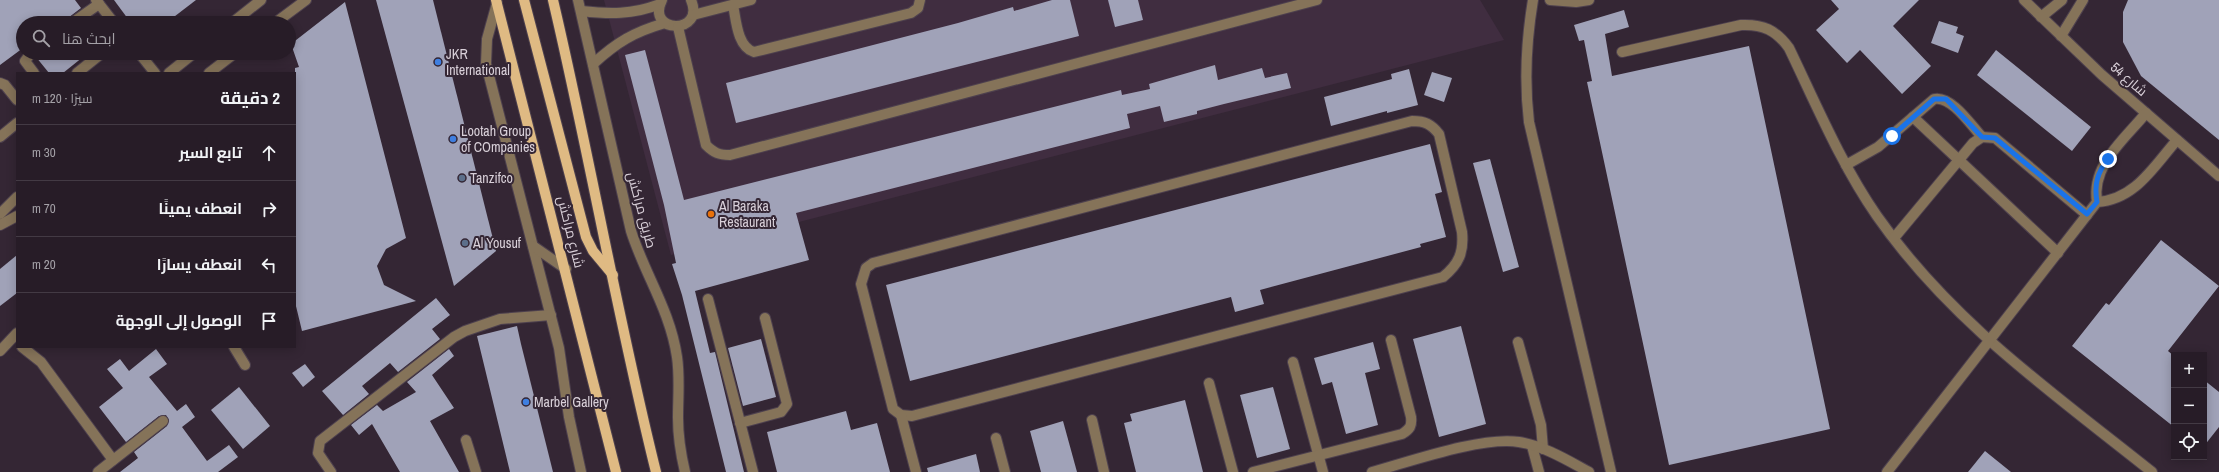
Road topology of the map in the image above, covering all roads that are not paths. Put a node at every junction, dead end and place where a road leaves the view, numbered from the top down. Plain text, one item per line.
1 (261, 0) edge
2 (306, 0) edge
3 (524, 0) edge
4 (552, 0) edge
5 (578, 0) edge
6 (691, 0) edge
7 (751, 0) edge
8 (920, 0) edge
9 (1317, 0) edge
10 (1533, 0) edge
11 (1550, 0) edge
12 (1589, 0) edge
13 (2024, 0) edge
14 (2062, 0) edge
15 (2083, 0) edge
16 (97, 2) edge
17 (496, 2) edge
18 (661, 2) edge
19 (733, 5) junction
20 (581, 11) junction
21 (692, 15) junction
22 (80, 16) edge
23 (108, 16) edge
24 (241, 16) edge
25 (284, 16) edge
26 (2041, 16) junction
27 (665, 23) junction
28 (678, 27) junction
29 (2060, 36) junction
30 (1622, 52) dead end
31 (25, 60) edge
32 (93, 60) edge
33 (145, 60) edge
34 (185, 60) edge
35 (228, 60) edge
36 (593, 64) junction
37 (219, 70) edge
38 (33, 72) edge
39 (78, 72) edge
40 (154, 72) edge
41 (170, 72) edge
42 (0, 83) edge
43 (16, 99) edge
44 (2146, 113) junction
45 (1913, 117) junction
46 (16, 124) edge
47 (0, 136) edge
48 (1982, 137) junction
49 (2177, 140) junction
50 (1959, 160) junction
51 (1846, 165) junction
52 (2219, 176) edge
53 (16, 198) edge
54 (2097, 202) junction
55 (0, 214) edge
56 (2087, 214) junction
57 (16, 217) edge
58 (0, 225) edge
59 (1894, 238) junction
60 (533, 246) junction
61 (2058, 253) junction
62 (566, 269) junction
63 (612, 275) junction
64 (708, 299) dead end
65 (551, 315) junction
66 (765, 318) dead end
67 (1391, 340) dead end
68 (1988, 341) junction
69 (1518, 342) dead end
70 (13, 343) edge
71 (23, 348) edge
72 (235, 348) edge
73 (0, 351) edge
74 (1292, 362) dead end
75 (245, 365) dead end
76 (1209, 383) dead end
77 (901, 415) junction
78 (1092, 420) dead end
79 (163, 421) dead end
80 (740, 423) junction
81 (996, 438) dead end
82 (466, 440) dead end
83 (1532, 446) junction
84 (1543, 449) junction
85 (1318, 455) junction
86 (113, 460) junction
87 (98, 472) edge
88 (331, 472) edge
89 (476, 472) edge
90 (581, 472) edge
91 (616, 472) edge
92 (656, 472) edge
93 (685, 472) edge
94 (753, 472) edge
95 (916, 472) edge
96 (1005, 472) edge
97 (1104, 472) edge
98 (1233, 472) edge
99 (1253, 472) edge
100 (1323, 472) edge
101 (1372, 472) edge
102 (1539, 472) edge
103 (1589, 472) edge
104 (1611, 472) edge
105 (1887, 472) edge
106 (2152, 472) edge

1 - 24 street
2 - 25 street
3 - 63 main road
4 - 63 main road
5 - 20 street, طريق مراكش
6 - 21 street
7 - 19 street
8 - 19 street
9 - 28 street
10 - 104 street
11 - 12 street
13 - 26 street, شارع 54
14 - 26 street
15 - 29 street
16 - 22 street
16 - 23 street
17 - 60 street
17 - 62 main road, شارع مراكش
18 - 20 street
18 - 27 street
19 - 21 street
20 - 36 street, طريق مراكش
21 - 28 street
26 - 29 street, شارع 54
27 - 28 street
27 - 36 street
29 - 44 street, شارع 54
30 - 51 street
31 - 38 street
32 - 39 street
33 - 40 street
34 - 41 street
35 - 37 street
36 - 93 street, طريق مراكش
42 - 43 street
44 - 49 street, شارع 54
44 - 54 street
45 - 48 street
45 - 50 street
45 - 51 street
46 - 47 street
48 - 50 street
48 - 56 street
49 - 52 street, شارع 54
49 - 54 street
50 - 59 street
50 - 61 street
51 - 59 street
53 - 55 street
54 - 56 street
56 - 61 street
57 - 58 street
59 - 68 street
60 - 62 street
60 - 65 street
61 - 68 street
62 - 91 main road, شارع مراكش
63 - 92 main road
64 - 80 street
65 - 88 street
65 - 90 street
66 - 80 street
67 - 85 street
68 - 105 street
68 - 106 street
69 - 84 street
70 - 73 street
71 - 86 street
72 - 75 street
74 - 85 street
76 - 98 street
77 - 77 street
77 - 95 street
78 - 97 street
79 - 86 street
80 - 94 street
81 - 96 street
82 - 89 street
83 - 84 street
83 - 101 street
83 - 102 street
84 - 103 street
85 - 99 street
85 - 100 street
86 - 87 street

